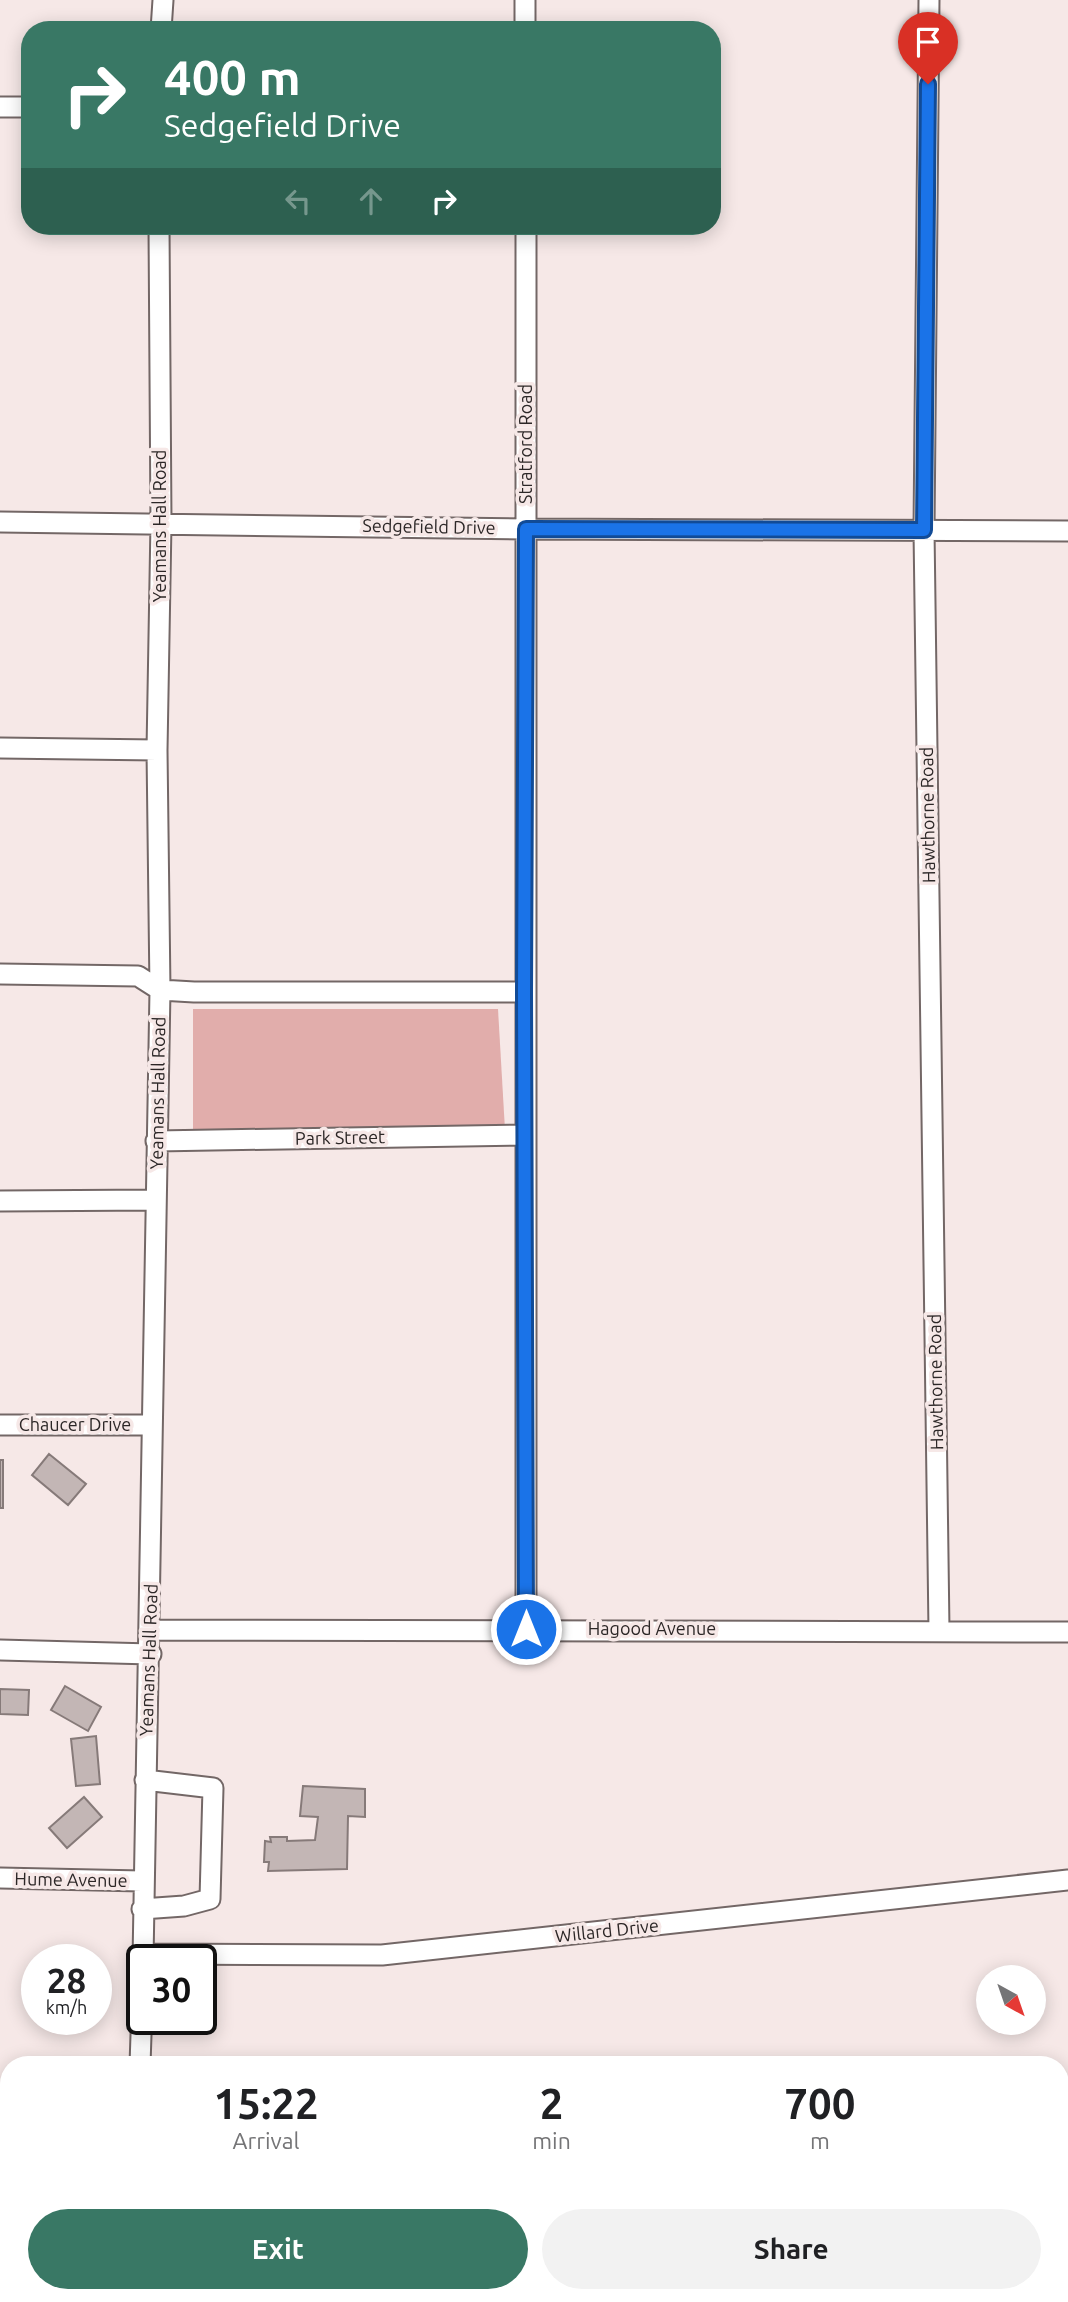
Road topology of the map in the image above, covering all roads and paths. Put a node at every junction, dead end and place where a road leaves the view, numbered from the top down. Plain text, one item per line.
1 (163, 0) edge
2 (525, 0) edge
3 (929, 0) edge
4 (162, 21) edge
5 (525, 21) edge
6 (0, 107) edge
7 (21, 107) edge
8 (159, 235) edge
9 (526, 235) edge
10 (0, 522) edge
11 (161, 523) junction
12 (526, 529) junction
13 (924, 530) junction
14 (1068, 531) edge
15 (0, 748) edge
16 (157, 750) junction
17 (0, 974) edge
18 (160, 990) junction
19 (524, 992) junction
20 (524, 1135) junction
21 (156, 1141) junction
22 (0, 1200) edge
23 (156, 1200) junction
24 (0, 1425) edge
25 (150, 1425) junction
26 (526, 1629) junction
27 (151, 1630) junction
28 (939, 1630) junction
29 (1068, 1632) edge
30 (0, 1650) edge
31 (151, 1654) junction
32 (145, 1780) junction
33 (0, 1878) edge
34 (1068, 1880) edge
35 (142, 1881) junction
36 (142, 1909) junction
37 (143, 1944) edge
38 (217, 1956) edge
39 (140, 2035) edge
40 (139, 2056) edge

1 - 4 street
2 - 5 street
3 - 13 street, Hawthorne Road
6 - 7 street
8 - 11 street, Yeamans Hall Road
9 - 12 street, Stratford Road
10 - 11 street, Sedgefield Drive
11 - 12 street, Sedgefield Drive
11 - 16 street, Yeamans Hall Road
12 - 13 street, Sedgefield Drive
12 - 19 street, Stratford Road
13 - 14 street, Sedgefield Drive
13 - 28 street, Hawthorne Road
15 - 16 street
16 - 18 street, Yeamans Hall Road
17 - 18 street
18 - 19 street
18 - 21 street, Yeamans Hall Road
19 - 20 street, Stratford Road
20 - 21 street, Park Street
20 - 26 street, Stratford Road
21 - 23 street, Yeamans Hall Road
22 - 23 street
23 - 25 street, Yeamans Hall Road
24 - 25 street, Chaucer Drive
25 - 27 street, Yeamans Hall Road
26 - 27 street, Hagood Avenue
26 - 28 street, Hagood Avenue
27 - 31 street, Yeamans Hall Road
28 - 29 street, Hagood Avenue
30 - 31 street
31 - 32 street, Yeamans Hall Road
32 - 35 street, Yeamans Hall Road
32 - 36 street
33 - 35 street, Hume Avenue
34 - 38 street, Willard Drive
35 - 36 street, Yeamans Hall Road
36 - 37 street, Yeamans Hall Road
39 - 40 street

